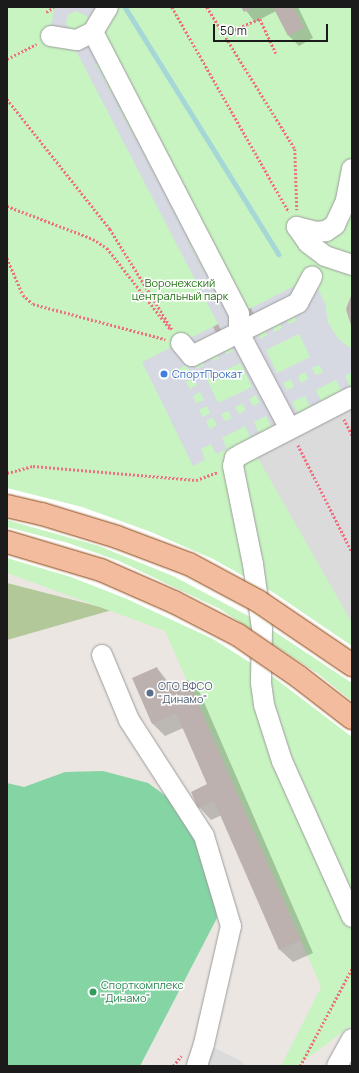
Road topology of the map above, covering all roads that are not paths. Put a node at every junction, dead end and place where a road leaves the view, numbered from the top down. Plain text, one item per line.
1 (108, 7) edge
2 (93, 32) junction
3 (51, 36) road end
4 (352, 169) edge
5 (352, 265) edge
6 (312, 277) dead end
7 (239, 333) junction
8 (181, 343) road end
9 (352, 397) edge
10 (287, 424) junction
11 (7, 506) edge
12 (7, 542) edge
13 (102, 655) dead end
14 (352, 665) edge
15 (352, 718) edge
16 (352, 917) edge
17 (352, 1039) edge
18 (197, 1066) edge
19 (336, 1066) edge

1 - 2 street
2 - 3 street
2 - 7 street
4 - 5 street
6 - 7 street
7 - 8 street
7 - 10 street
9 - 10 street
10 - 16 street
11 - 14 main road, bridge
12 - 15 main road, bridge
13 - 18 street
17 - 19 street

